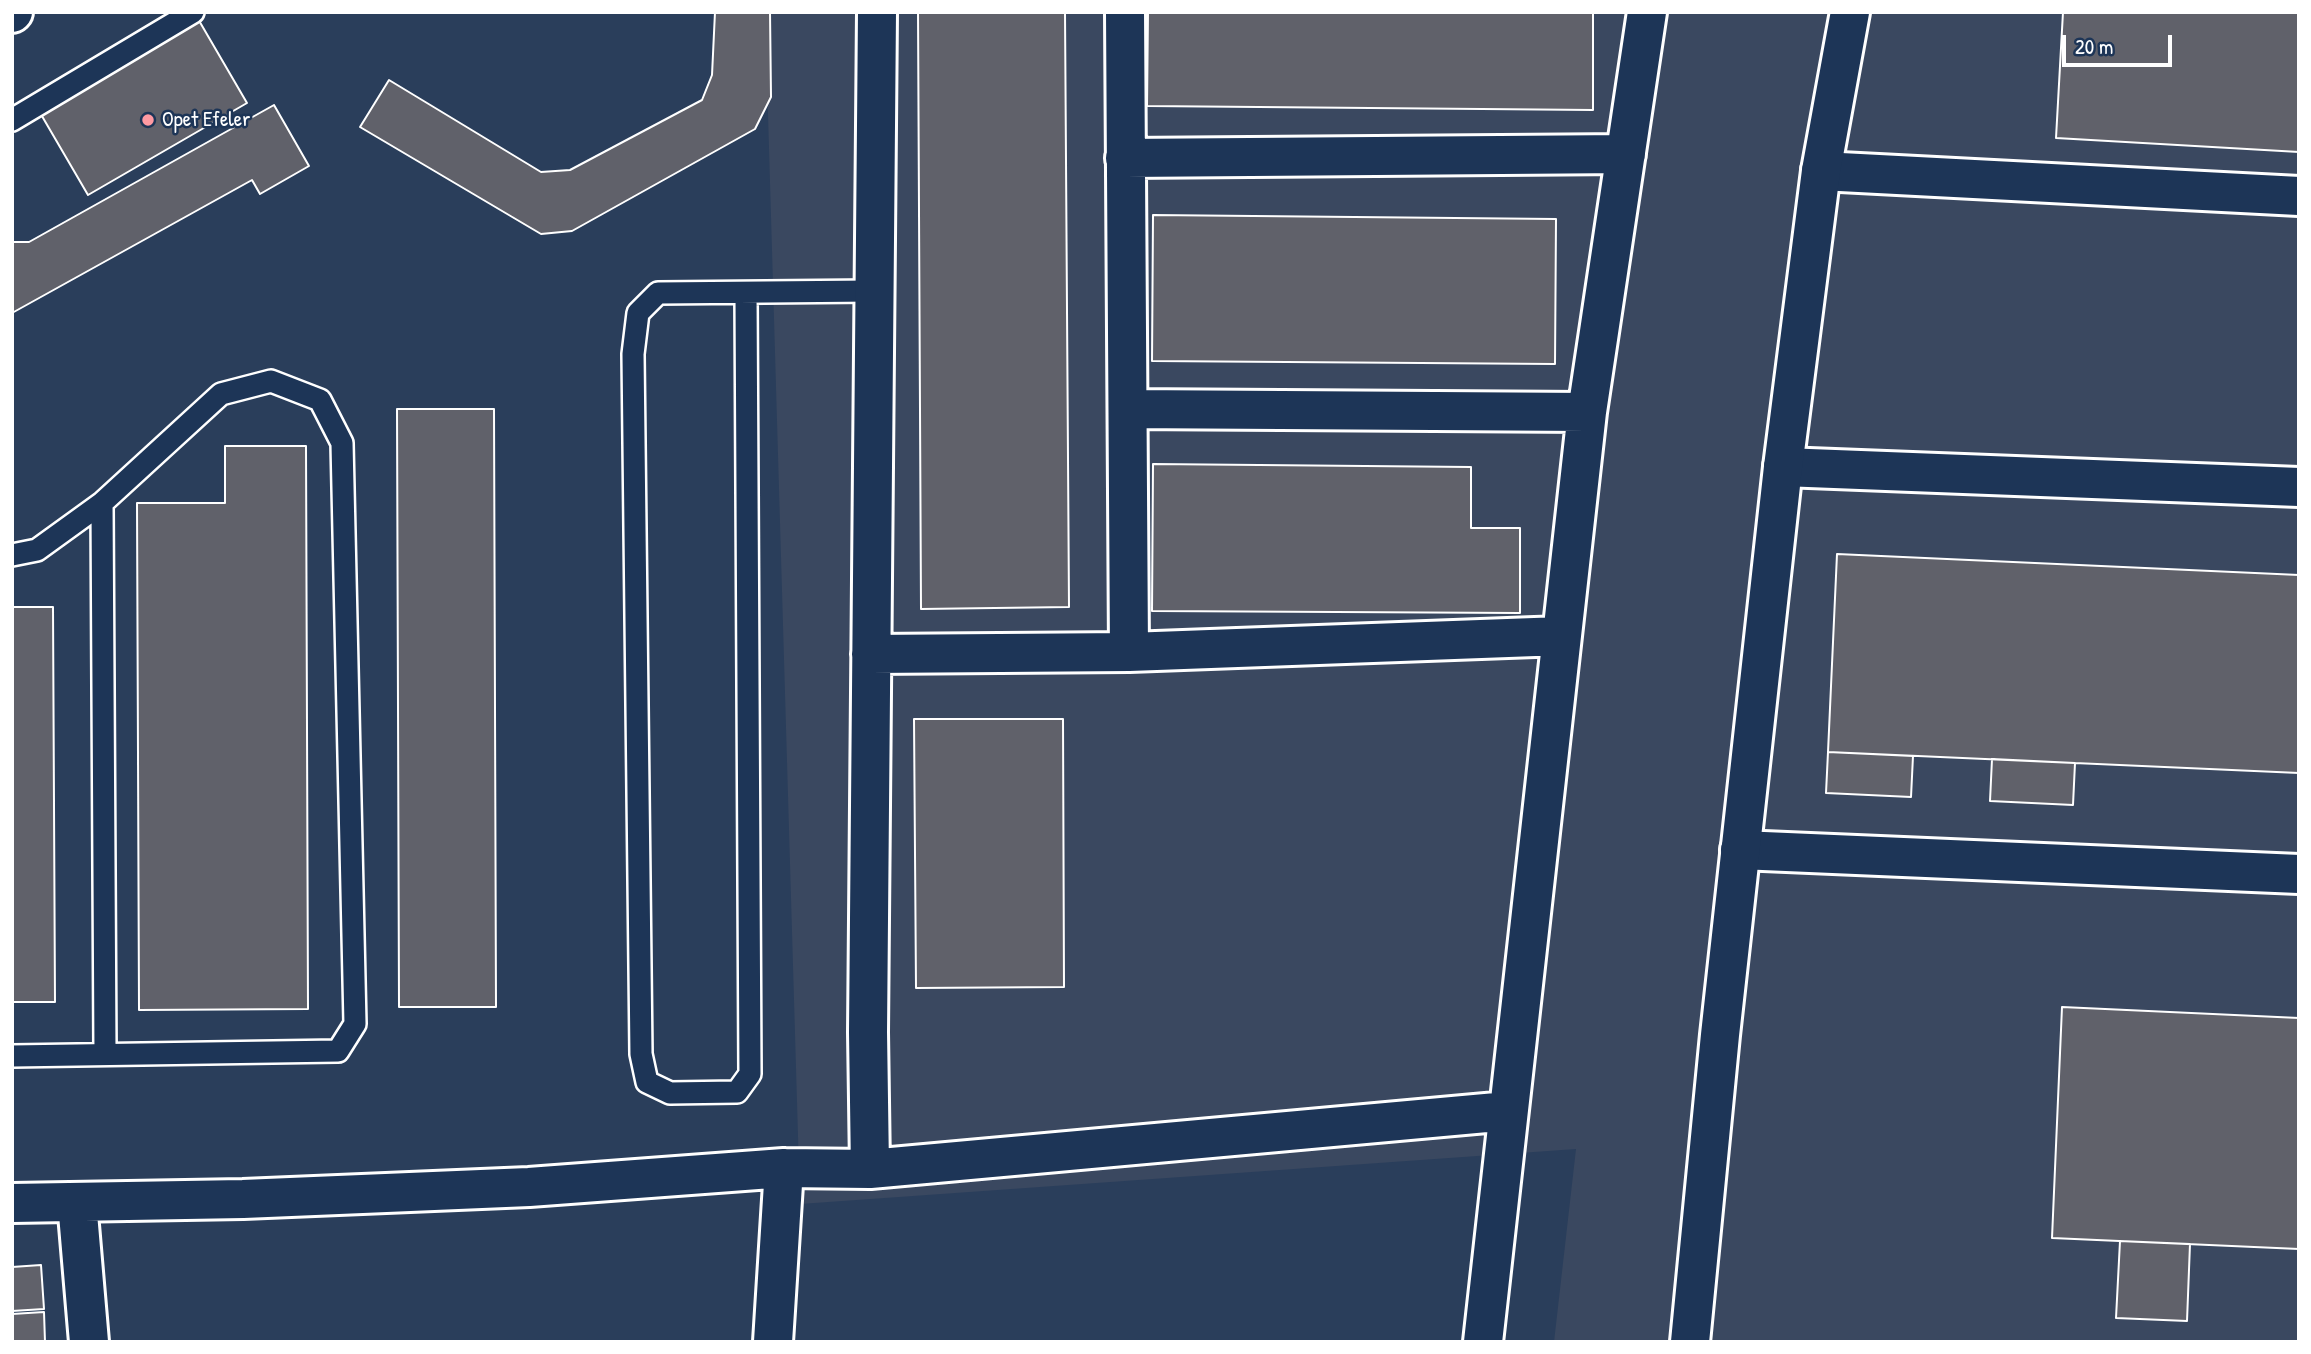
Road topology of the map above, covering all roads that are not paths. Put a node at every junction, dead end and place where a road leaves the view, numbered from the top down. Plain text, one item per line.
1 (193, 12) edge
2 (877, 12) edge
3 (1125, 12) edge
4 (1647, 12) edge
5 (1850, 12) edge
6 (12, 120) edge
7 (1626, 154) junction
8 (1125, 158) junction
9 (1821, 171) junction
10 (2299, 196) edge
11 (873, 291) junction
12 (746, 293) junction
13 (1128, 409) junction
14 (1587, 412) junction
15 (1783, 467) junction
16 (2299, 487) edge
17 (102, 503) junction
18 (12, 555) edge
19 (1562, 636) junction
20 (1129, 652) junction
21 (871, 654) junction
22 (1740, 850) junction
23 (2299, 874) edge
24 (105, 1053) junction
25 (12, 1056) edge
26 (1508, 1111) junction
27 (784, 1168) junction
28 (870, 1170) junction
29 (77, 1202) junction
30 (12, 1203) edge
31 (89, 1342) edge
32 (773, 1342) edge
33 (1483, 1342) edge
34 (1690, 1342) edge

1 - 6 lane
2 - 11 street
3 - 8 street
4 - 7 street
5 - 9 street
7 - 8 street
7 - 14 street
8 - 13 street
9 - 10 street
9 - 15 street
11 - 12 lane
11 - 21 street
12 - 12 lane
13 - 14 street
13 - 20 street
14 - 19 street
15 - 16 street
15 - 22 street
17 - 18 lane
17 - 24 lane
17 - 24 lane
19 - 20 street
19 - 26 street
20 - 21 street
21 - 28 street
22 - 23 street
22 - 34 street
24 - 25 lane
26 - 28 street
26 - 33 street
27 - 28 street
27 - 29 street
27 - 32 street
29 - 30 street
29 - 31 street

